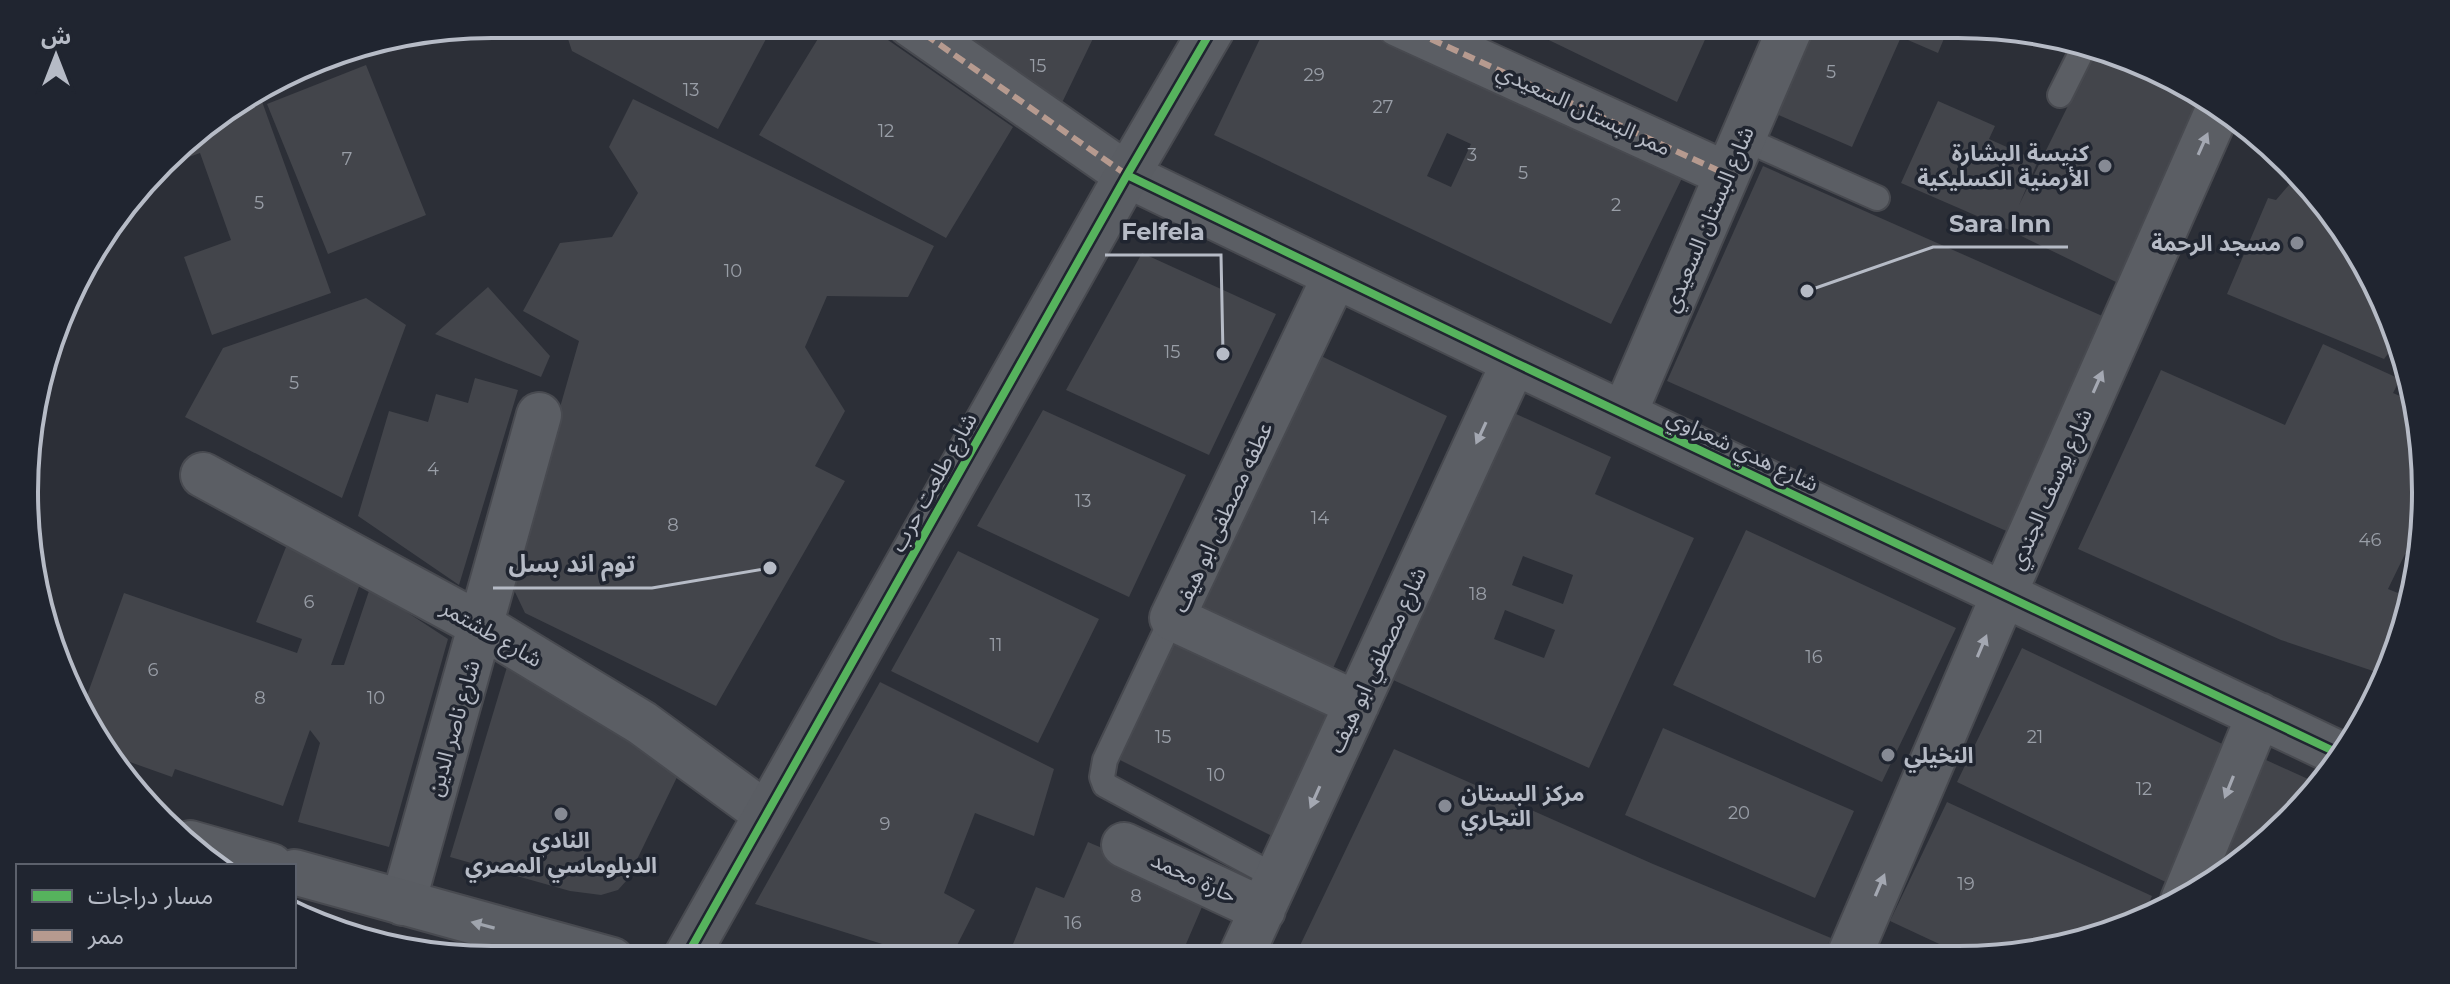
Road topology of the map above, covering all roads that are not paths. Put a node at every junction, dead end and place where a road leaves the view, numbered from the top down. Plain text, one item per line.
1 (930, 38) edge
2 (1207, 38) edge
3 (1434, 38) edge
4 (1786, 38) edge
5 (2080, 54) edge
6 (2060, 95) dead end
7 (2214, 118) edge
8 (1734, 156) junction
9 (1127, 175) junction
10 (1877, 198) dead end
11 (1335, 276) junction
12 (1514, 362) junction
13 (1624, 414) junction
14 (539, 415) dead end
15 (203, 475) dead end
16 (2004, 594) junction
17 (1172, 618) junction
18 (482, 626) junction
19 (1357, 704) junction
20 (2259, 715) junction
21 (2331, 750) edge
22 (766, 814) junction
23 (1124, 845) dead end
24 (213, 850) edge
25 (264, 864) edge
26 (296, 873) edge
27 (2191, 881) edge
28 (1270, 894) junction
29 (403, 903) junction
30 (561, 946) edge
31 (692, 946) edge
32 (1246, 946) edge
33 (1853, 946) edge

1 - 9 street, شارع هدي شعراوي
2 - 9 street, شارع طلعت حرب
3 - 8 street, ممر البستان السعيدي
4 - 8 street, شارع البستان السعيدي
5 - 6 lane
16 -> 7 street, شارع يوسف الجندي
8 - 10 lane
8 - 13 street, شارع البستان السعيدي
9 - 11 street, شارع هدي شعراوي
9 - 22 street, شارع طلعت حرب
11 - 12 street, شارع هدي شعراوي
11 - 17 street, عطفه مصطفى ابو هيف
12 - 13 street, شارع هدي شعراوي
12 -> 19 street, شارع مصطفي ابو هيف
13 - 16 street, شارع هدي شعراوي
14 - 18 street, شارع ناصر الدين
15 - 18 street, شارع طشتمر
16 - 20 street, شارع هدي شعراوي
33 -> 16 street, شارع يوسف الجندي
17 - 19 street, عطفه مصطفى ابو هيف
17 - 28 lane
18 - 22 street, شارع طشتمر
18 - 29 street, شارع ناصر الدين
19 -> 28 street, شارع مصطفي ابو هيف
20 - 21 street, شارع هدي شعراوي
20 -> 27 street
22 - 31 street, شارع طلعت حرب
23 - 28 street, حارة محمد
24 - 25 street
26 - 29 street
28 - 32 street, شارع مصطفي ابو هيف
30 -> 29 street

